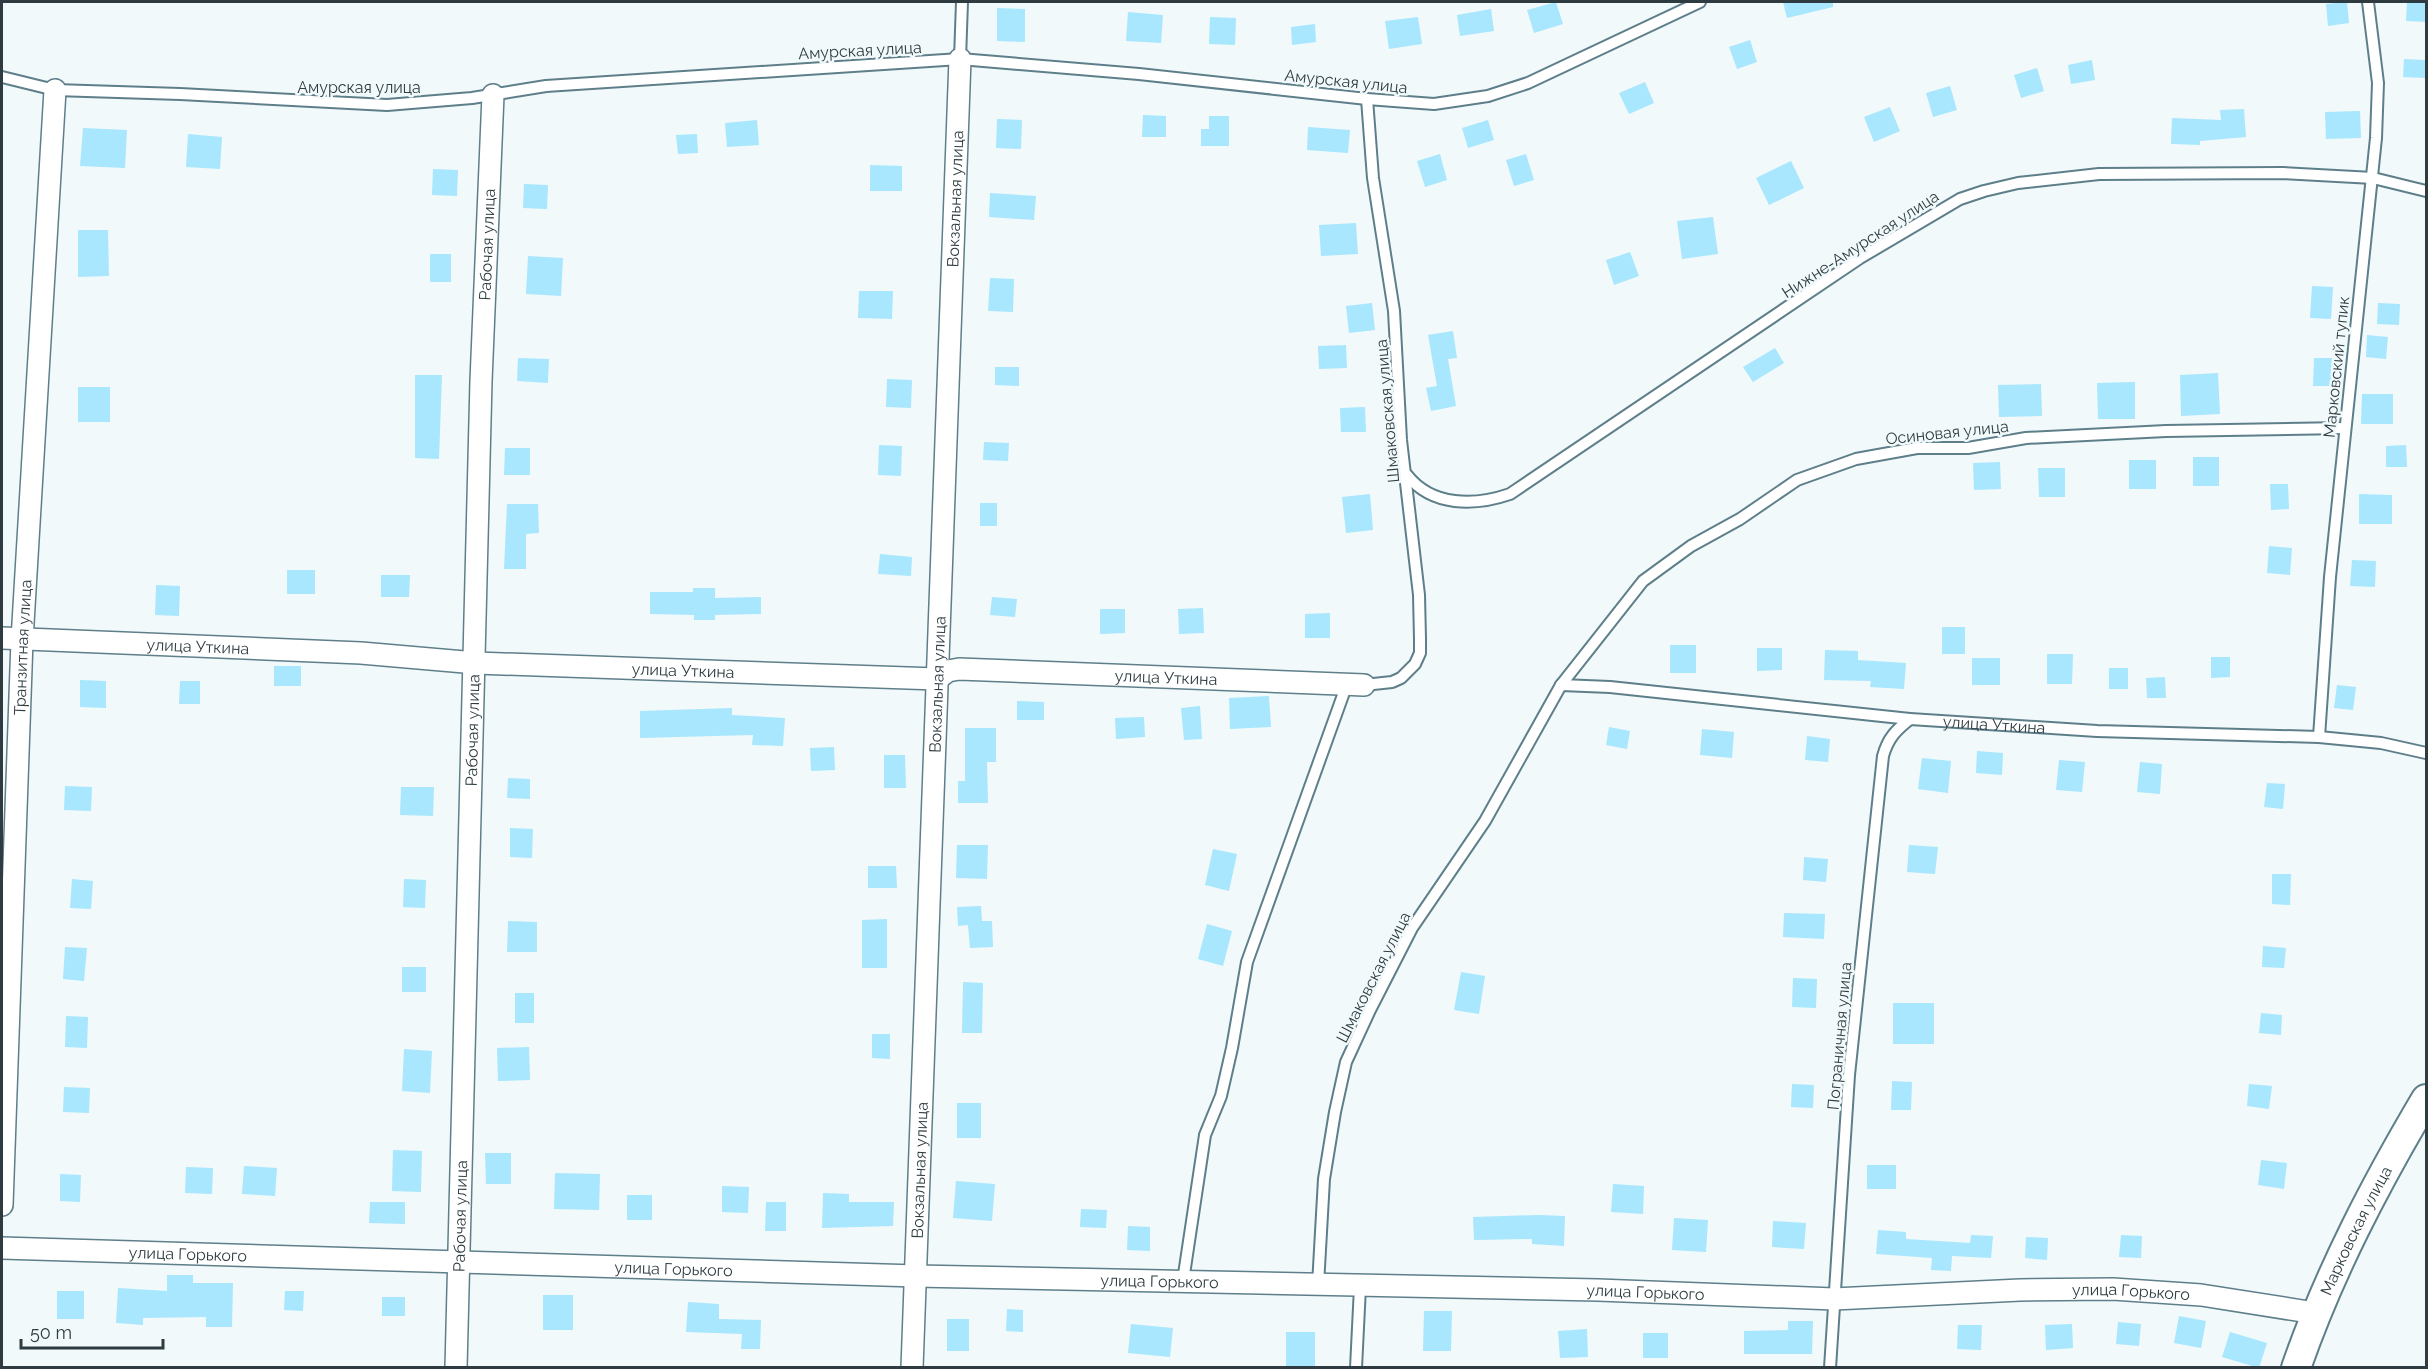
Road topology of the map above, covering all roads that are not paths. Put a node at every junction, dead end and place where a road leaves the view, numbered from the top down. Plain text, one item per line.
1 (962, 2) edge
2 (1700, 2) edge
3 (2368, 2) edge
4 (960, 59) junction
5 (2, 77) edge
6 (55, 90) junction
7 (493, 95) junction
8 (1367, 99) junction
9 (2373, 178) junction
10 (2427, 191) edge
11 (2344, 428) junction
12 (1407, 475) junction
13 (12, 639) edge
14 (1585, 654) joint
15 (476, 663) junction
16 (937, 679) junction
17 (1356, 685) junction
18 (1561, 685) junction
19 (1910, 718) junction
20 (2319, 736) junction
21 (2427, 753) edge
22 (2427, 1099) edge
23 (2, 1205) edge
24 (2, 1248) edge
25 (458, 1261) junction
26 (916, 1276) junction
27 (1183, 1281) junction
28 (1318, 1286) junction
29 (1360, 1287) junction
30 (1834, 1299) junction
31 (2315, 1313) junction
32 (456, 1368) edge
33 (912, 1368) edge
34 (1356, 1368) edge
35 (1830, 1368) edge
36 (2296, 1368) edge

1 - 4 lane, Вокзальная улица
2 - 8 lane, Амурская улица
3 - 9 lane, Марковский тупик
4 - 7 lane, Амурская улица
4 - 8 lane, Амурская улица
4 - 16 street, Вокзальная улица
5 - 6 lane, Амурская улица
6 - 7 lane, Амурская улица
6 - 13 street, Транзитная улица
7 - 15 street, Рабочая улица
8 - 12 lane, Шмаковская улица
9 - 10 lane, Нижне-Амурская улица
9 - 11 lane, Марковский тупик
9 - 12 lane, Нижне-Амурская улица
11 - 14 lane, Осиновая улица
11 - 20 lane, Марковский тупик
12 - 17 lane, Шмаковская улица
13 - 15 street, улица Уткина
13 - 23 street, Транзитная улица
14 - 18 lane, Шмаковская улица
15 - 16 street, улица Уткина
15 - 25 street, Рабочая улица
16 - 17 street, улица Уткина
16 - 26 street, Вокзальная улица
17 - 27 lane
18 - 19 lane, улица Уткина
18 - 28 lane, Шмаковская улица
19 - 20 lane, улица Уткина
19 - 30 lane, Пограничная улица
20 - 21 lane, улица Уткина
22 - 31 street, Марковская улица
24 - 25 street, улица Горького
25 - 26 street, улица Горького
25 - 32 street, Рабочая улица
26 - 27 street, улица Горького
26 - 33 street, Вокзальная улица
27 - 28 street, улица Горького
28 - 29 street, улица Горького
29 - 30 street, улица Горького
29 - 34 lane
30 - 31 street, улица Горького
30 - 35 lane, Пограничная улица
31 - 36 street, Марковская улица

